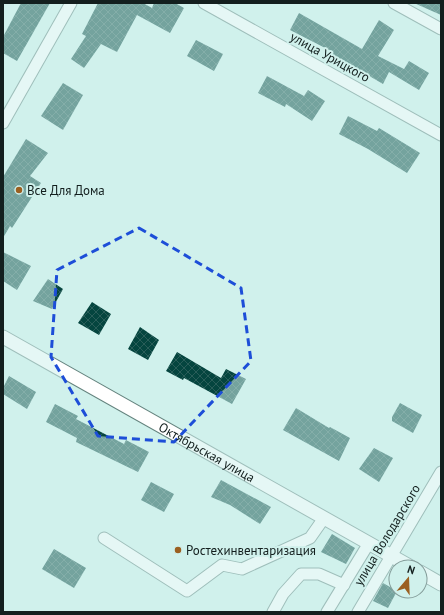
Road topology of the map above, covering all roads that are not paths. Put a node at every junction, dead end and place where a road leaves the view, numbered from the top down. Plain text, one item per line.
1 (71, 3) edge
2 (204, 3) edge
3 (394, 3) edge
4 (441, 29) edge
5 (3, 123) edge
6 (441, 135) edge
7 (3, 337) edge
8 (441, 472) edge
9 (324, 518) junction
10 (104, 538) dead end
11 (369, 544) junction
12 (391, 556) junction
13 (396, 559) edge
14 (428, 577) edge
15 (441, 584) edge
16 (344, 585) junction
17 (273, 612) edge
18 (328, 612) edge
19 (358, 612) edge

1 - 5 street
2 - 6 street, улица Урицкого
3 - 4 street
7 - 9 street, Октябрьская улица
8 - 12 street, улица Володарского
9 - 10 street
9 - 11 street, Октябрьская улица
11 - 12 street, Октябрьская улица
11 - 16 street
12 - 13 street, Октябрьская улица
12 - 19 street, улица Володарского
14 - 15 street
16 - 17 street
16 - 18 street

